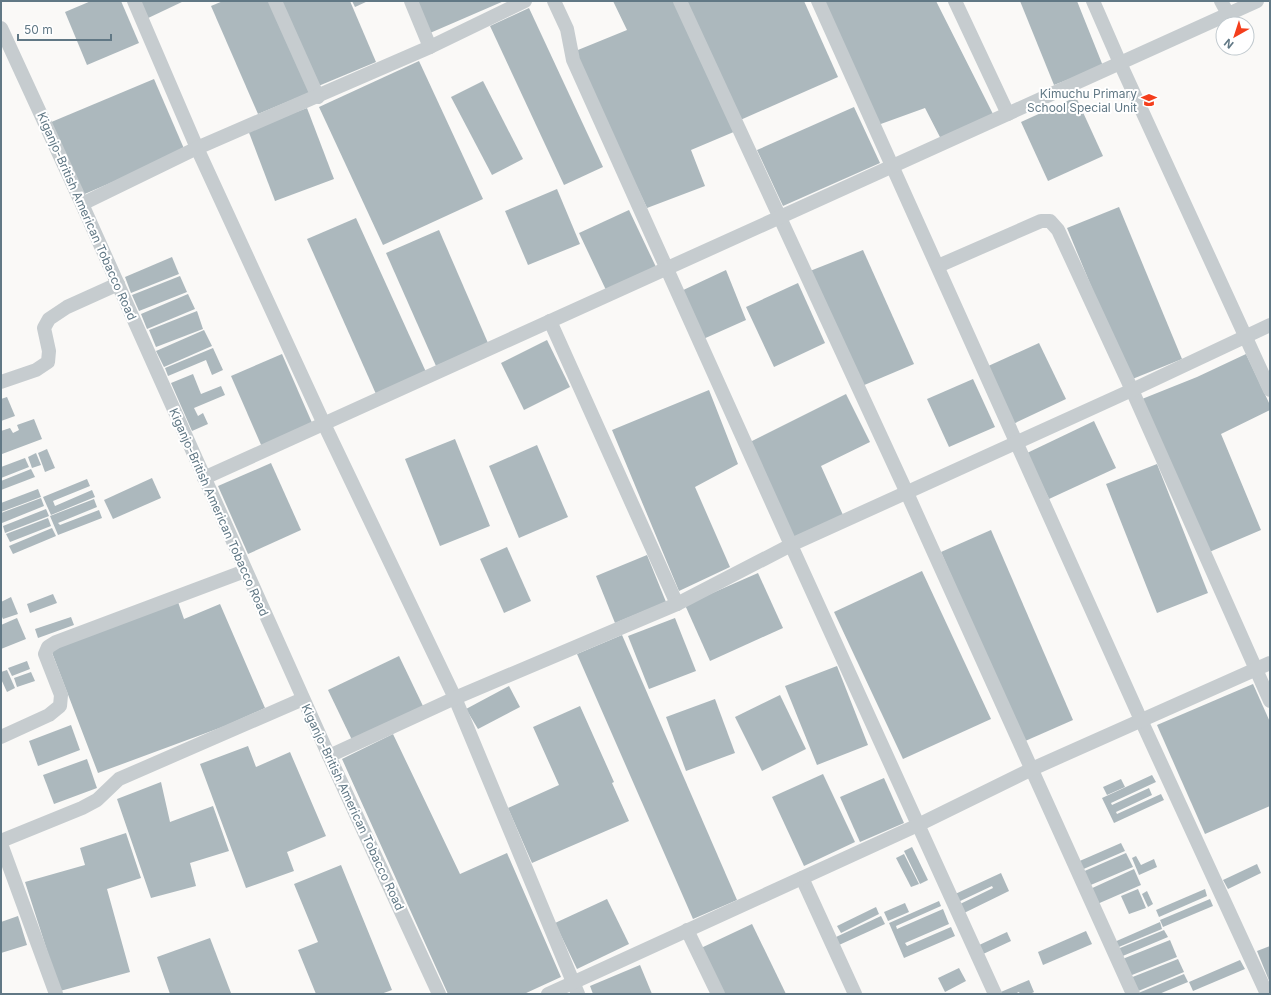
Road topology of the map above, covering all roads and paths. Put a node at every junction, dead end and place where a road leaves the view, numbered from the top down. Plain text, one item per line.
1 (134, 1) edge
2 (275, 1) edge
3 (411, 1) edge
4 (525, 1) edge
5 (554, 1) edge
6 (680, 1) edge
7 (818, 1) edge
8 (955, 1) edge
9 (1093, 1) edge
10 (1222, 1) edge
11 (1257, 1) edge
12 (1228, 14) junction
13 (1, 28) edge
14 (430, 47) junction
15 (1120, 63) junction
16 (318, 97) junction
17 (1008, 114) junction
18 (197, 148) junction
19 (892, 166) junction
20 (82, 204) junction
21 (779, 217) junction
22 (938, 266) junction
23 (666, 269) junction
24 (118, 284) junction
25 (550, 321) junction
26 (1270, 325) edge
27 (1245, 336) junction
28 (1, 382) edge
29 (1132, 390) junction
30 (1270, 390) edge
31 (324, 424) junction
32 (1017, 442) junction
33 (204, 478) junction
34 (907, 493) junction
35 (790, 545) junction
36 (245, 571) junction
37 (677, 604) junction
38 (1270, 663) edge
39 (1256, 670) junction
40 (455, 698) junction
41 (303, 699) junction
42 (1270, 701) edge
43 (1142, 720) junction
44 (1, 737) edge
45 (329, 756) junction
46 (1032, 769) junction
47 (918, 825) junction
48 (1, 841) edge
49 (1, 844) edge
50 (802, 878) junction
51 (687, 930) junction
52 (576, 988) edge
53 (56, 994) edge
54 (439, 994) edge
55 (548, 994) edge
56 (718, 994) edge
57 (855, 994) edge
58 (995, 994) edge
59 (1132, 994) edge
60 (1267, 994) edge

1 - 18 street
2 - 16 street
3 - 14 street
4 - 14 street
5 - 23 street
6 - 21 street
7 - 19 street
8 - 17 street
9 - 15 street
10 - 12 street
11 - 12 street
12 - 15 street
13 - 20 street, Kiganjo-British American Tobacco Road
14 - 16 street
15 - 17 street
15 - 27 street
16 - 18 street
17 - 19 street
18 - 20 street
18 - 31 street
19 - 21 street
19 - 22 street
20 - 24 street, Kiganjo-British American Tobacco Road
21 - 23 street
21 - 34 street
22 - 29 street
22 - 32 street
23 - 25 street
23 - 35 street
24 - 28 street
24 - 33 street, Kiganjo-British American Tobacco Road
25 - 31 street
25 - 37 street
26 - 27 street
27 - 29 street
27 - 30 street
29 - 32 street
29 - 39 street
31 - 33 street
31 - 40 street
32 - 34 street
32 - 43 street
33 - 36 street, Kiganjo-British American Tobacco Road
34 - 35 street
34 - 46 street
35 - 37 street
35 - 47 street
36 - 41 street, Kiganjo-British American Tobacco Road
36 - 44 street
37 - 40 street
38 - 39 street
39 - 42 street
39 - 43 street
40 - 45 street
40 - 52 street
41 - 45 street, Kiganjo-British American Tobacco Road
41 - 48 street
43 - 46 street
43 - 60 street
45 - 54 street, Kiganjo-British American Tobacco Road
46 - 47 street
46 - 59 street
47 - 50 street
47 - 58 street
49 - 53 street
50 - 51 street
50 - 57 street
51 - 52 street
51 - 56 street
52 - 55 street

